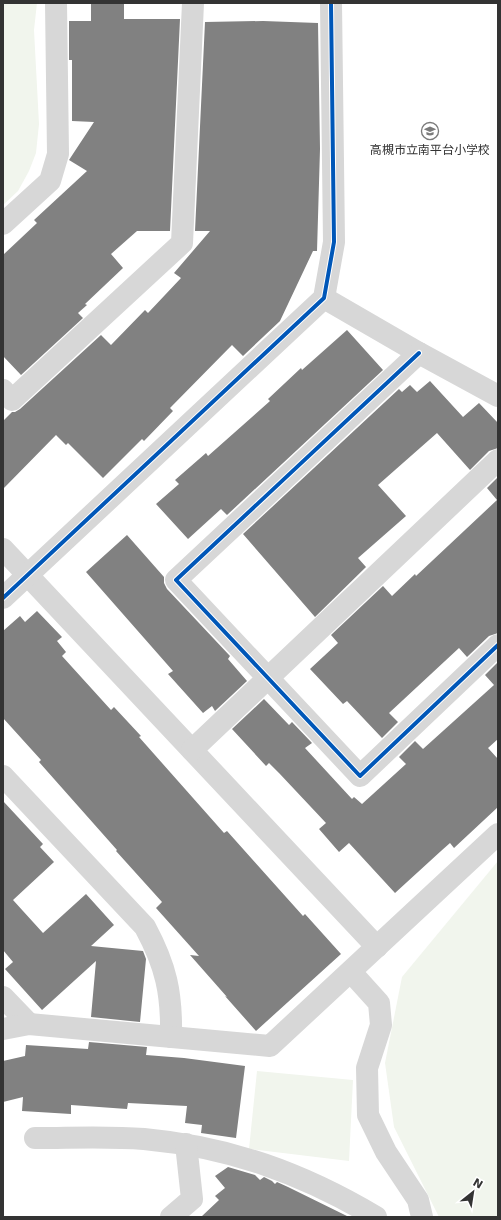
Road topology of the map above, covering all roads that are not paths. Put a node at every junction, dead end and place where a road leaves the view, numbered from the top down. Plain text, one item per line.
1 (56, 3) edge
2 (193, 3) edge
3 (331, 3) edge
4 (3, 224) edge
5 (324, 298) junction
6 (419, 353) junction
7 (3, 390) edge
8 (498, 396) edge
9 (498, 460) edge
10 (3, 549) edge
11 (28, 575) junction
12 (3, 598) edge
13 (498, 645) edge
14 (268, 678) junction
15 (192, 750) junction
16 (3, 776) edge
17 (498, 834) edge
18 (377, 947) junction
19 (351, 972) junction
20 (3, 997) edge
21 (29, 1024) junction
22 (3, 1029) edge
23 (171, 1037) junction
24 (35, 1138) dead end
25 (186, 1144) junction
26 (171, 1217) edge
27 (376, 1217) edge
28 (422, 1217) edge

1 - 4 street
2 - 7 street
3 - 5 street
5 - 6 street
5 - 11 street
6 - 8 street
6 - 14 street
9 - 14 street
10 - 11 street
11 - 12 street
11 - 15 street
13 - 14 street
14 - 15 street
15 - 18 street
16 - 23 street
17 - 18 street
18 - 19 street
19 - 23 street
19 - 28 street
20 - 21 street
21 - 22 street
21 - 23 street
24 - 25 street
25 - 26 street
25 - 27 street

